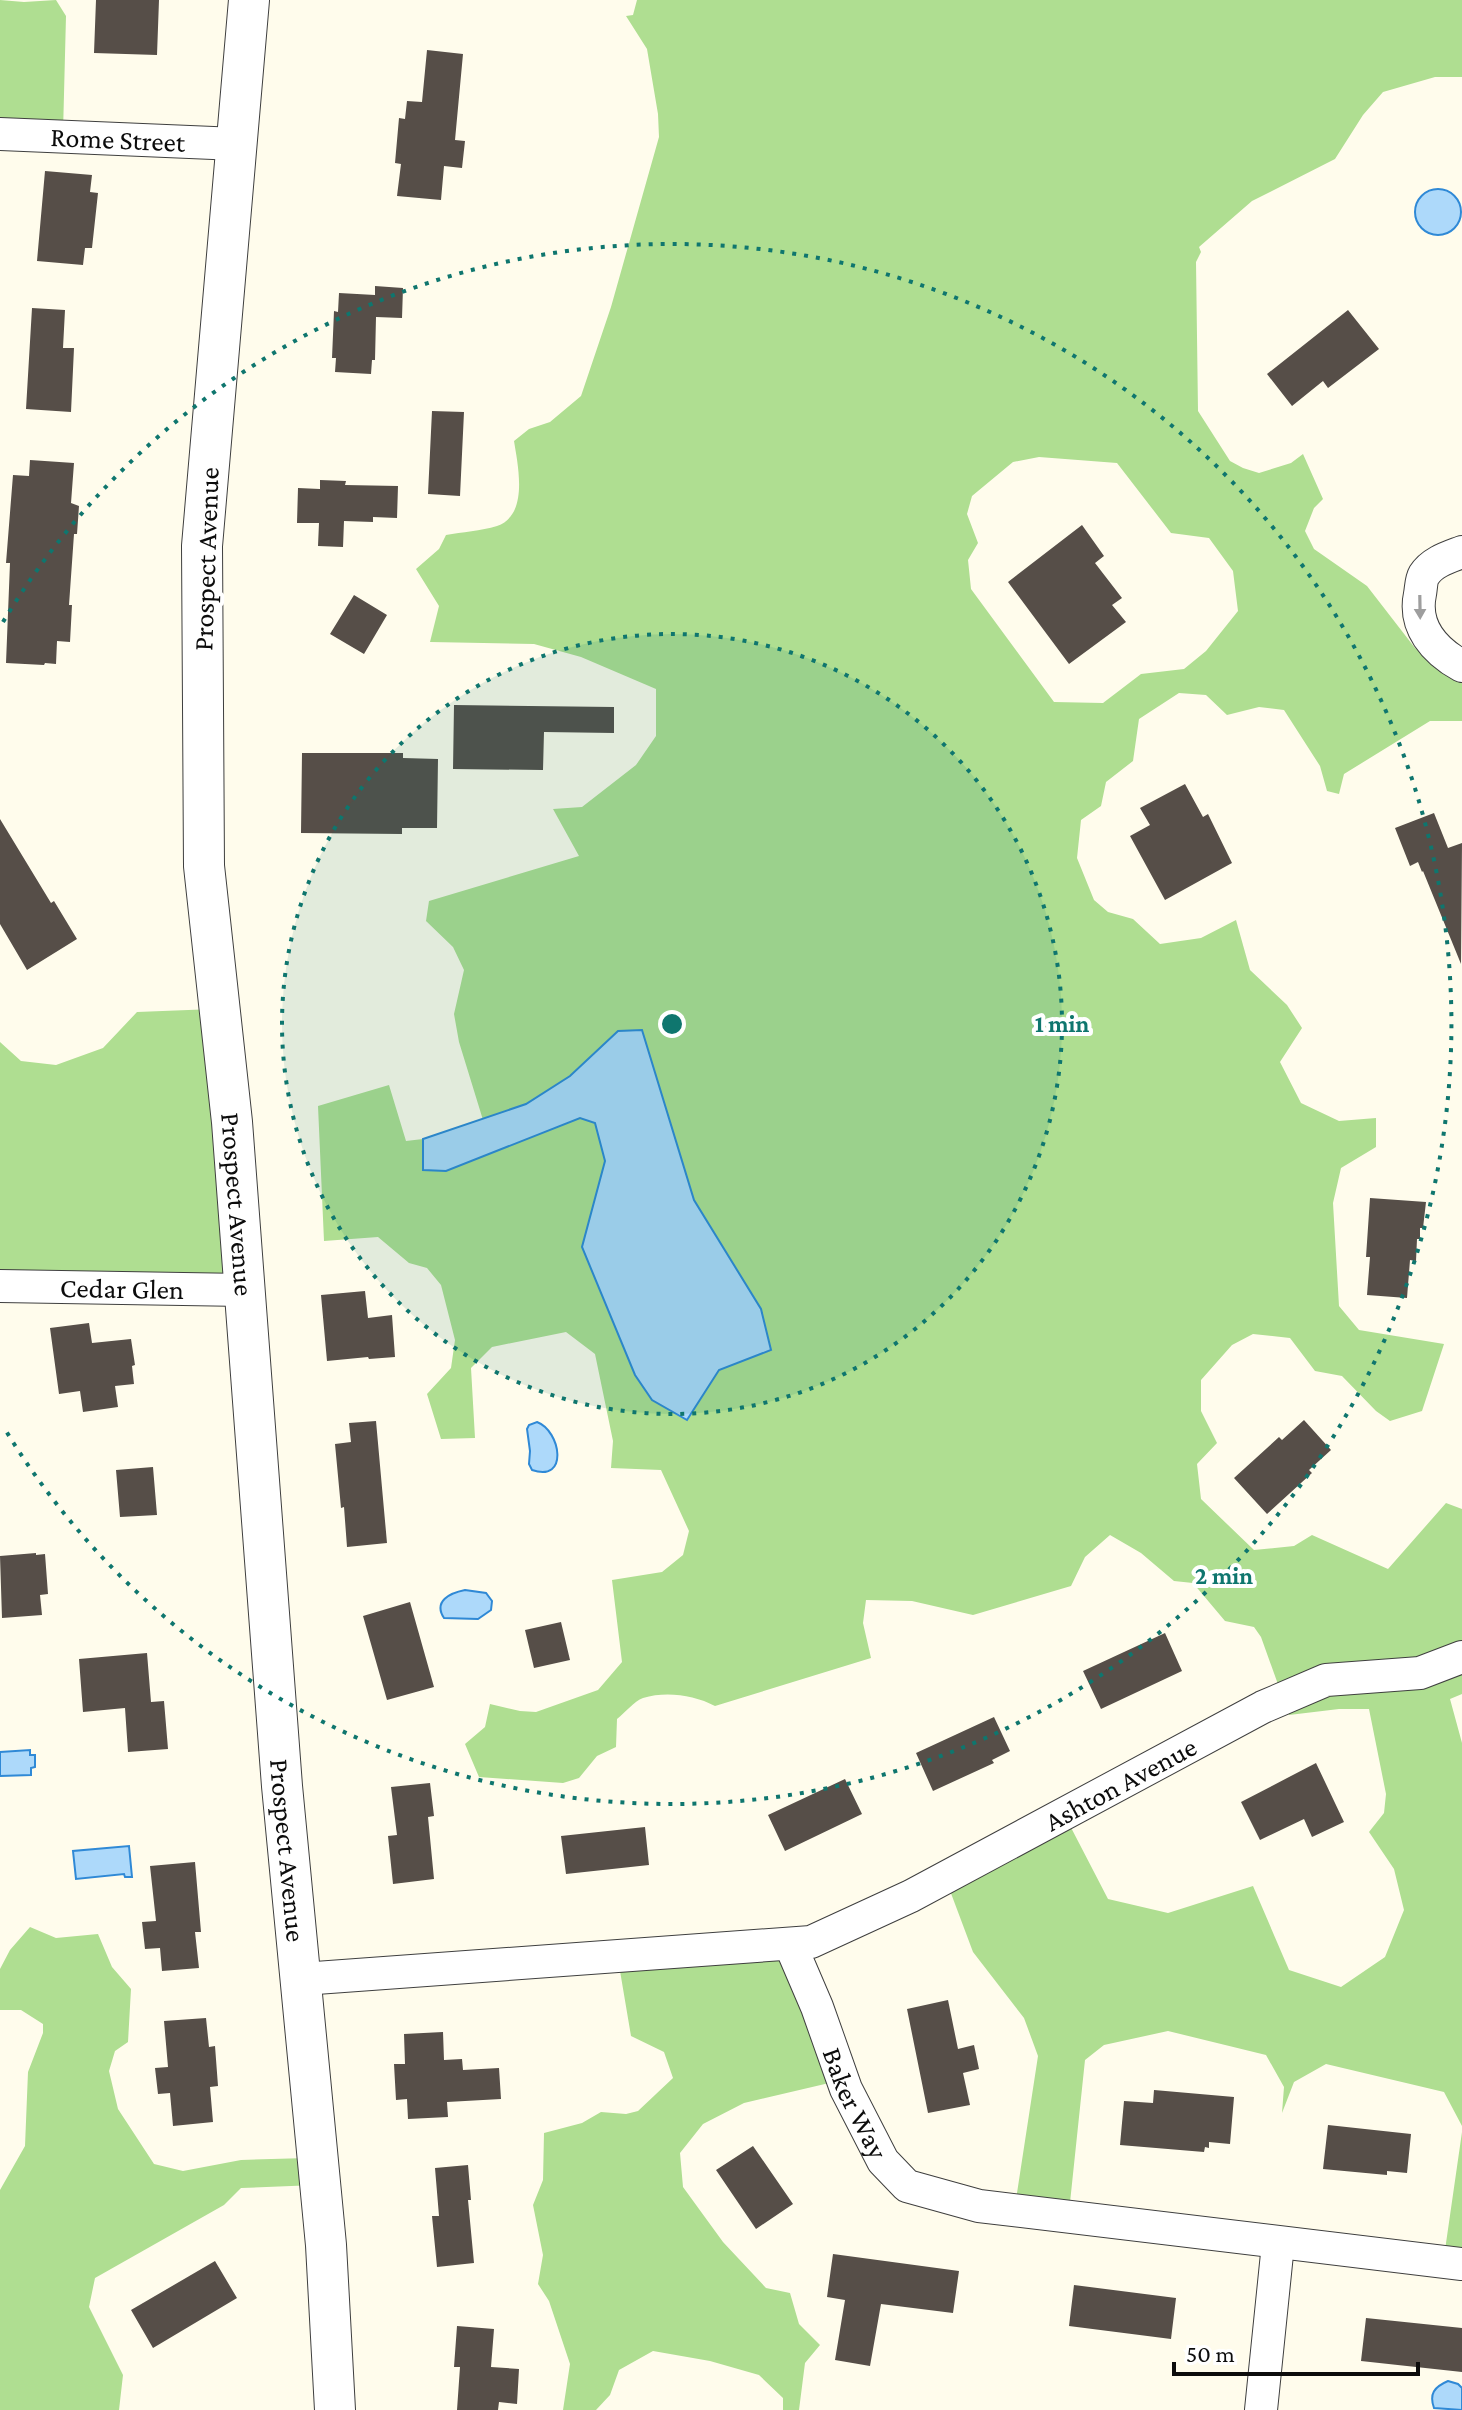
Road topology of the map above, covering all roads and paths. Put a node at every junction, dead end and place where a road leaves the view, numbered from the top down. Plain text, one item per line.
1 (249, 0) edge
2 (0, 134) edge
3 (237, 144) junction
4 (1462, 552) edge
5 (1462, 666) edge
6 (0, 1286) edge
7 (244, 1290) junction
8 (1462, 1657) edge
9 (790, 1944) junction
10 (302, 1979) junction
11 (1278, 2244) junction
12 (1462, 2264) edge
13 (335, 2410) edge
14 (1261, 2410) edge

1 - 3 street, Prospect Avenue
2 - 3 street, Rome Street
3 - 7 street, Prospect Avenue
4 -> 5 street
6 - 7 street, Cedar Glen
7 - 10 street, Prospect Avenue
8 - 9 street, Ashton Avenue
9 - 10 street
9 - 11 street, Baker Way
10 - 13 street, Prospect Avenue
11 - 12 street, Baker Way
11 - 14 street

